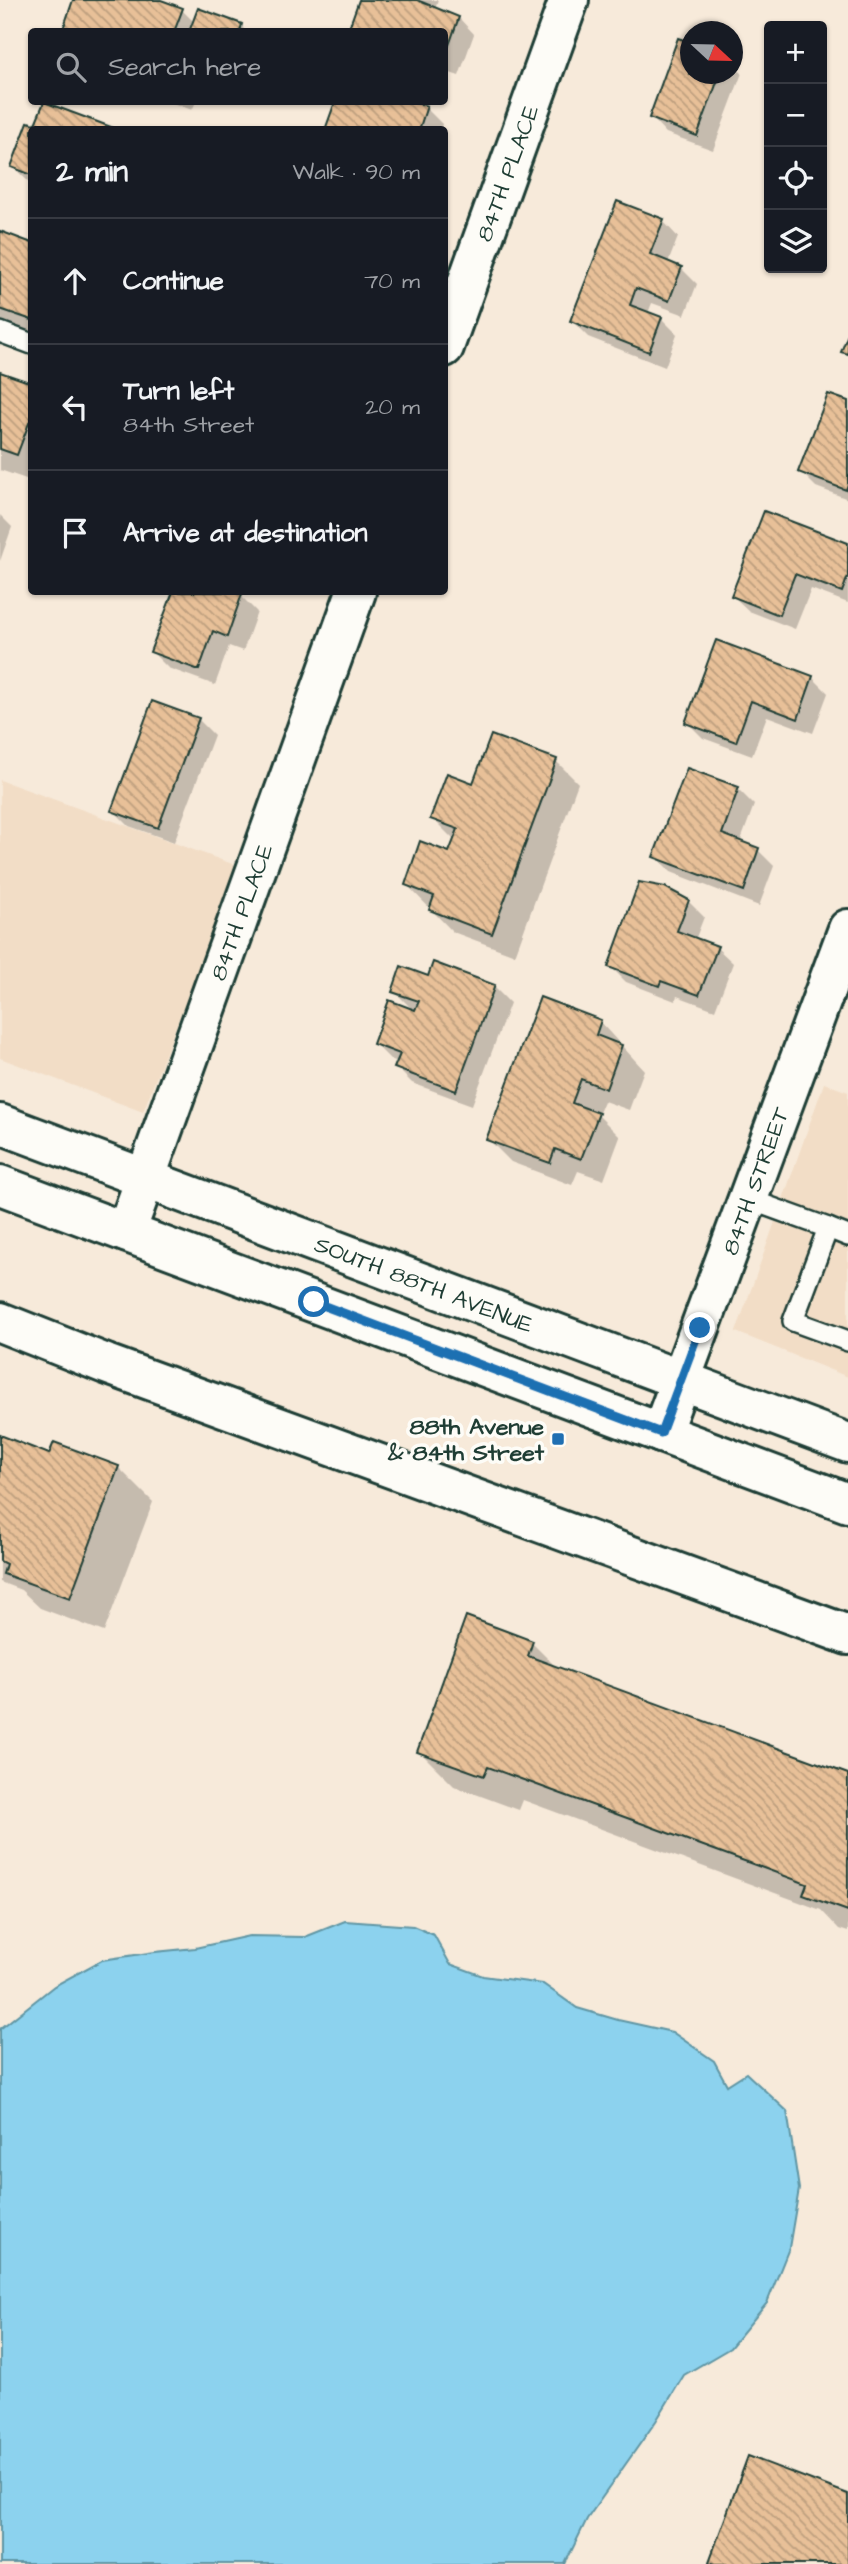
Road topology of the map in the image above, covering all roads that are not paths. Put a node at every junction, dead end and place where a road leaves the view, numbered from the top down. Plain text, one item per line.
1 (569, 0) edge
2 (0, 332) edge
3 (448, 336) edge
4 (28, 342) edge
5 (355, 595) edge
6 (848, 929) edge
7 (0, 1124) edge
8 (145, 1179) junction
9 (0, 1185) edge
10 (748, 1199) junction
11 (828, 1228) junction
12 (126, 1231) junction
13 (848, 1236) edge
14 (0, 1322) edge
15 (848, 1341) edge
16 (681, 1380) junction
17 (661, 1433) junction
18 (848, 1443) edge
19 (848, 1503) edge
20 (848, 1635) edge

1 - 3 street, 84TH PLACE
2 - 4 lane
5 - 8 street, 84TH PLACE
6 - 10 street, 84TH STREET
7 - 8 street, SOUTH 88TH AVENUE
8 - 12 street, 84TH PLACE
8 - 16 street, SOUTH 88TH AVENUE
9 - 12 street
10 - 11 lane
10 - 16 street, 84TH STREET
11 - 13 lane
11 - 15 lane
12 - 17 street
14 - 20 street
16 - 17 street, 84TH STREET
16 - 18 street, SOUTH 88TH AVENUE
17 - 19 street

